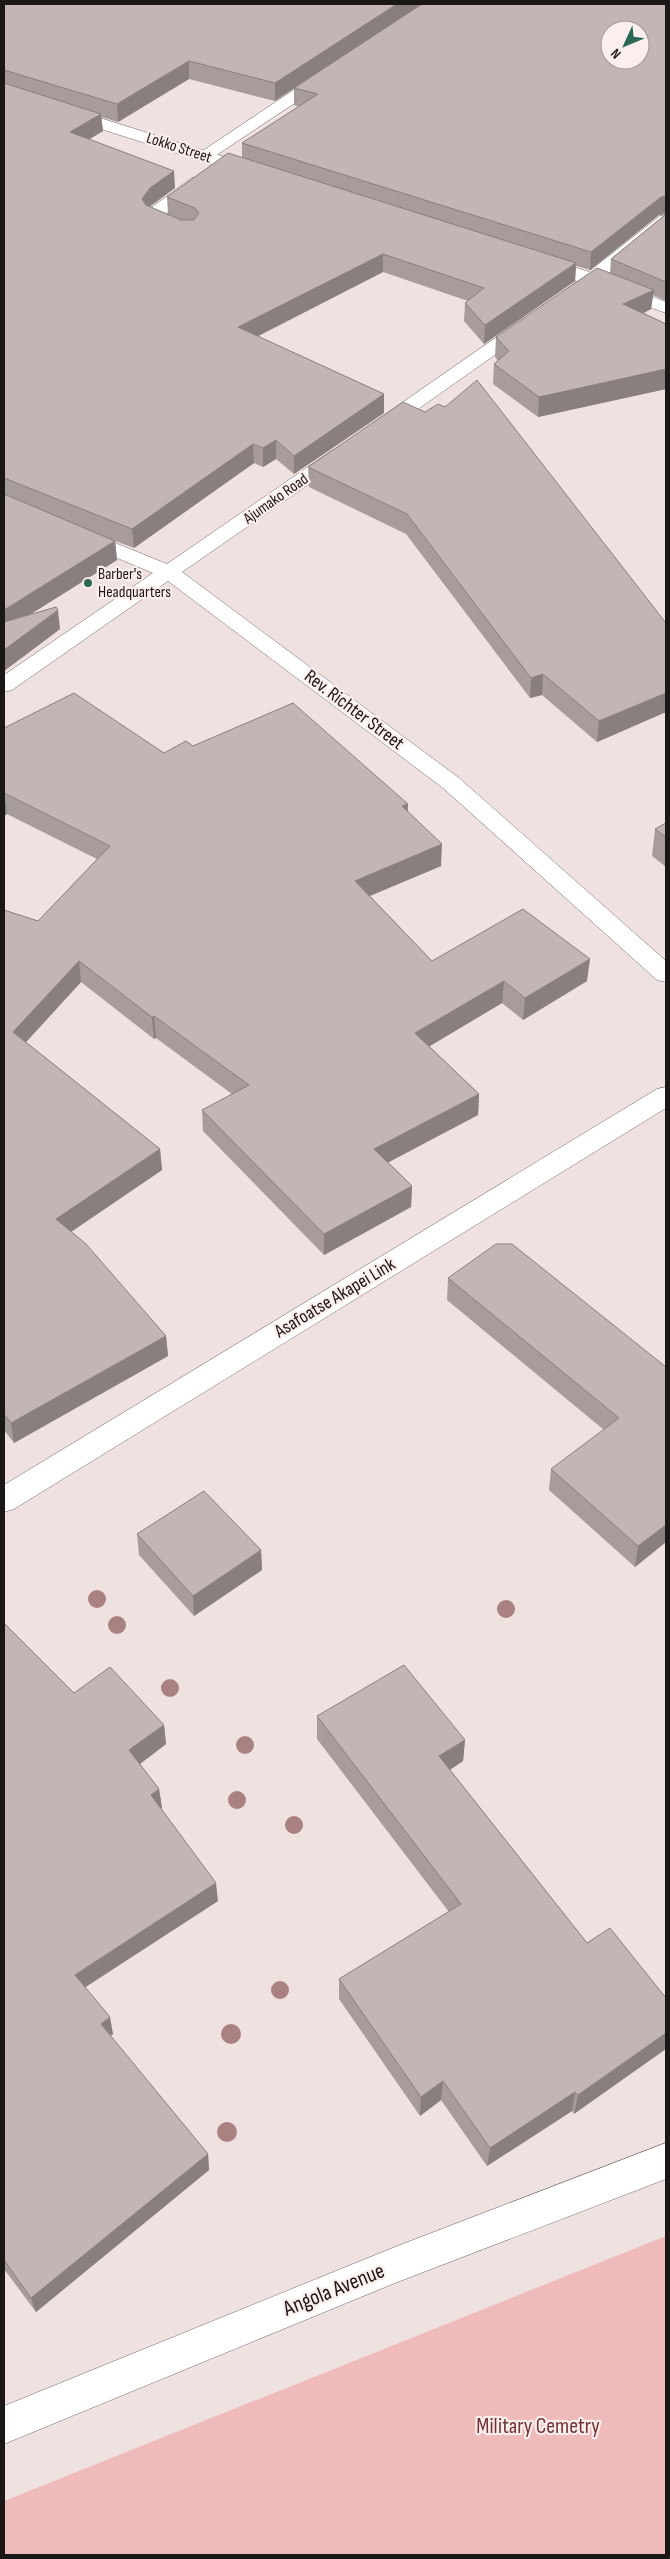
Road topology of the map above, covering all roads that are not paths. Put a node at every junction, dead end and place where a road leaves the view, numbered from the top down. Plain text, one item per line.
1 (340, 66) edge
2 (4, 93) edge
3 (203, 156) junction
4 (225, 163) junction
5 (272, 178) edge
6 (666, 220) edge
7 (189, 232) edge
8 (527, 258) edge
9 (593, 279) junction
10 (561, 301) edge
11 (666, 308) edge
12 (544, 313) edge
13 (59, 526) edge
14 (169, 572) junction
15 (4, 685) edge
16 (666, 974) edge
17 (666, 1096) edge
18 (4, 1500) edge
19 (666, 2161) edge
20 (4, 2425) edge

1 - 3 street
2 - 3 street, Lokko Street
3 - 4 street, Lokko Street
4 - 5 street, Lokko Street
4 - 7 street
6 - 9 street
8 - 9 street
9 - 10 street
9 - 11 street
12 - 14 street, Ajumako Road
13 - 14 street, Rev. Richter Street
14 - 15 street, Ajumako Road
14 - 16 street, Rev. Richter Street
17 - 18 street, Asafoatse Akapei Link
19 - 20 street, Angola Avenue

